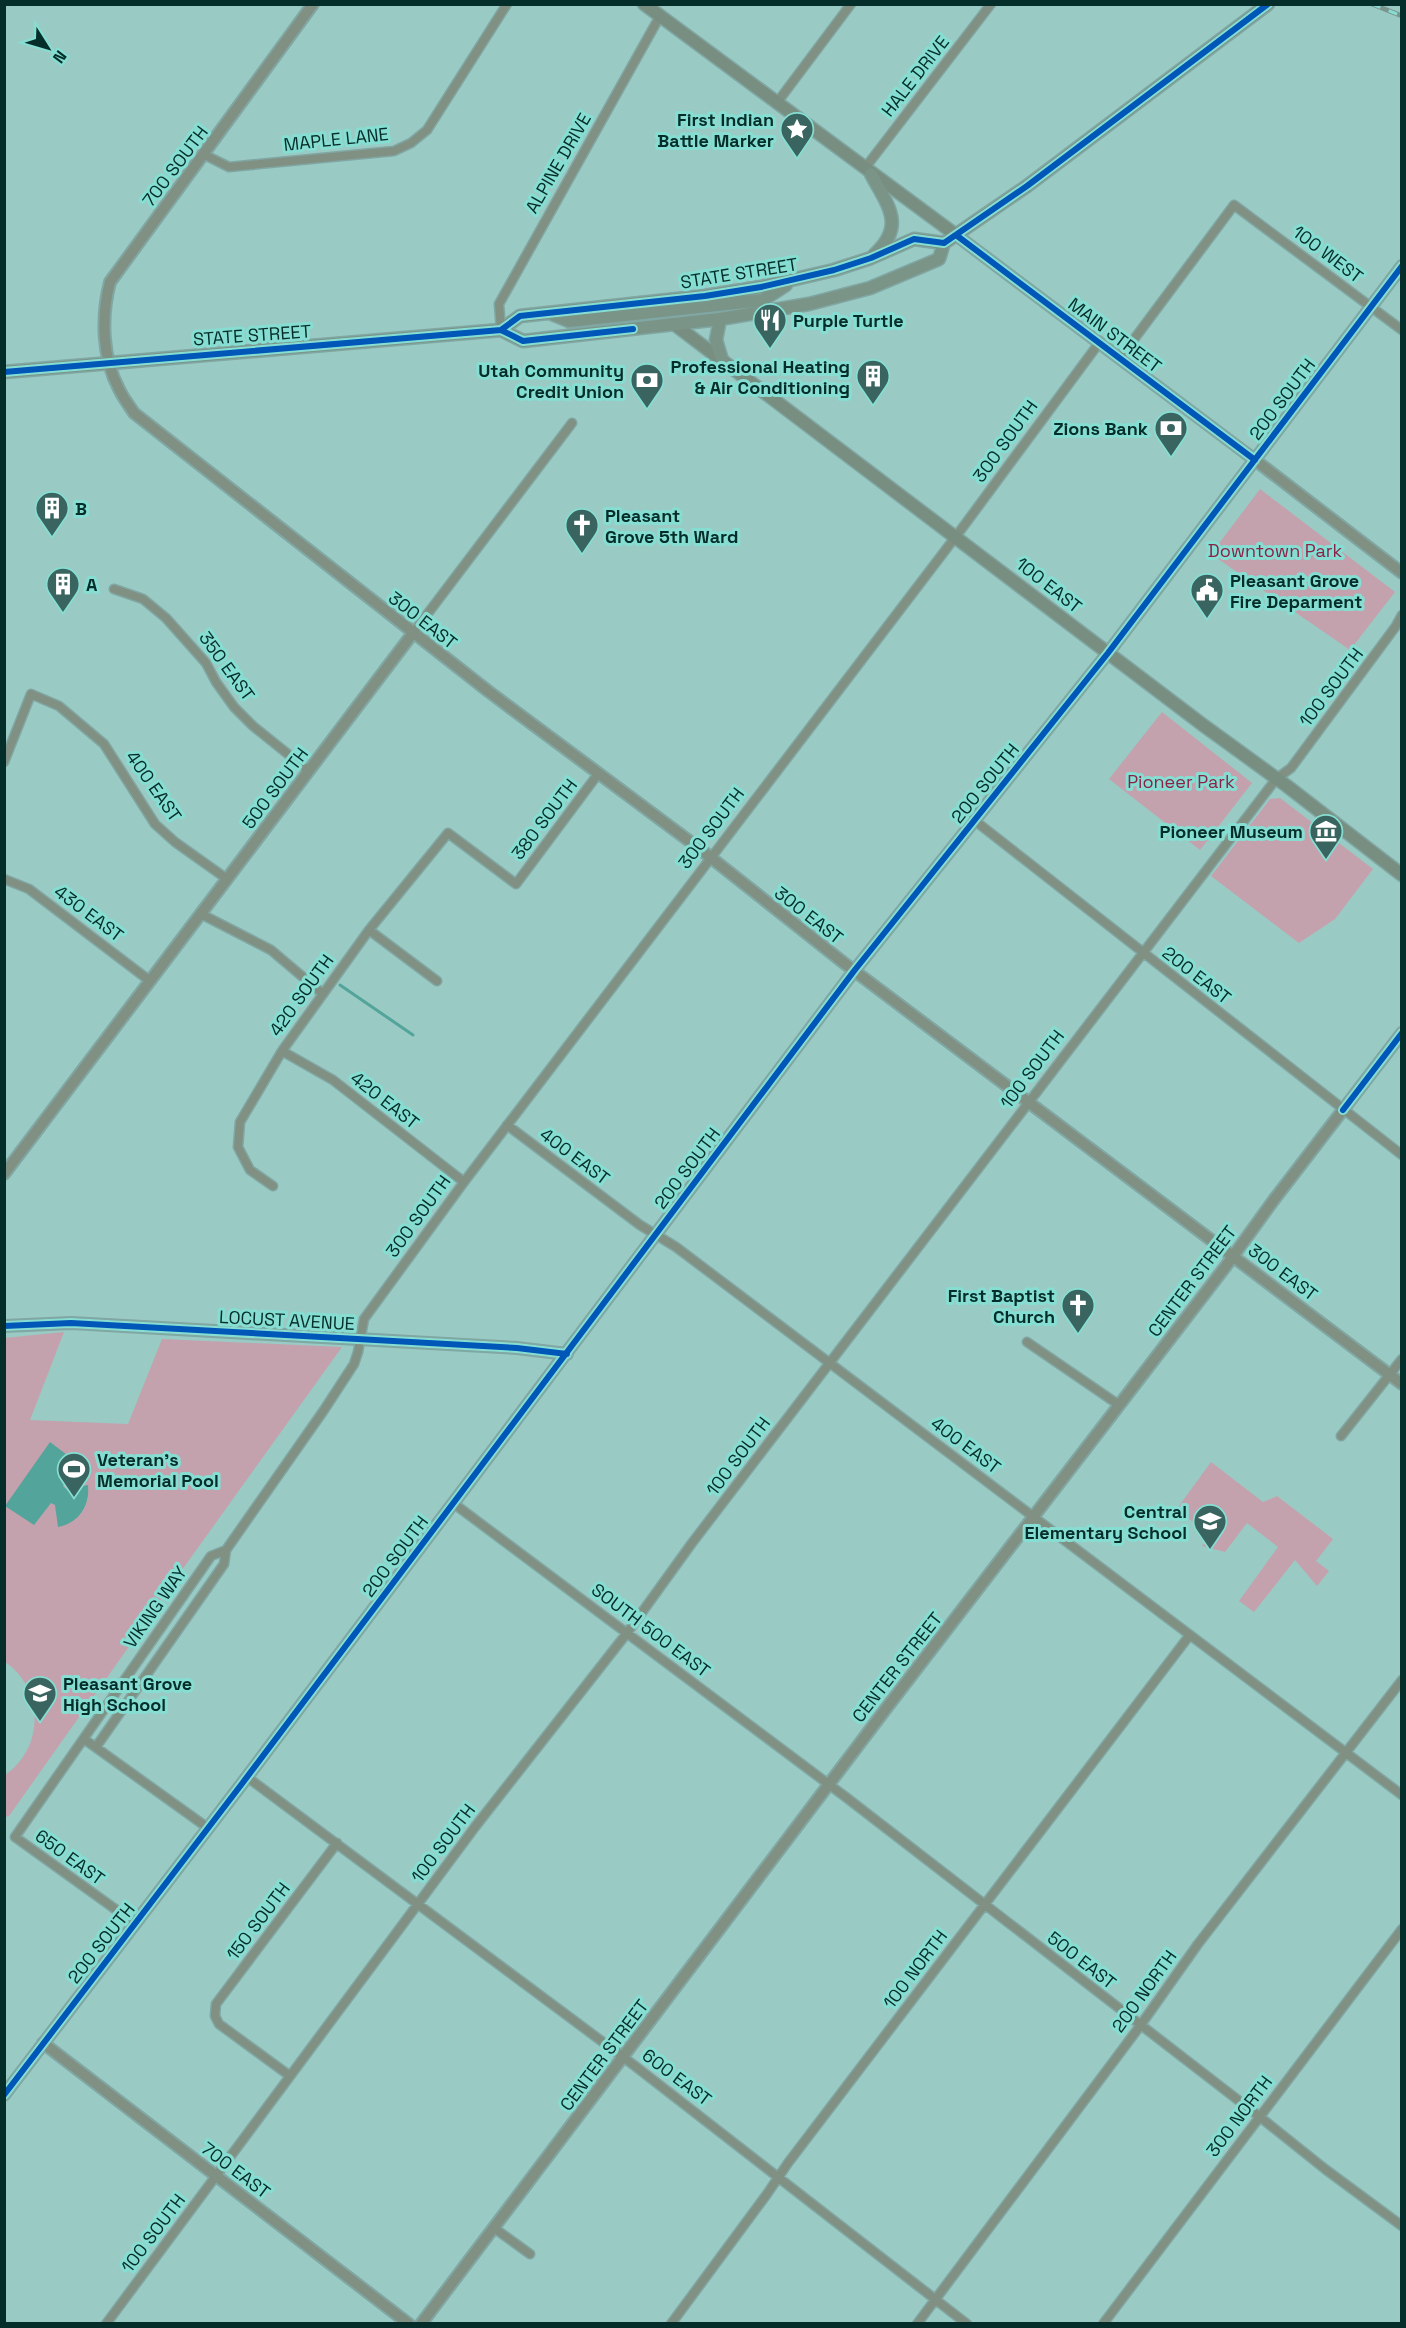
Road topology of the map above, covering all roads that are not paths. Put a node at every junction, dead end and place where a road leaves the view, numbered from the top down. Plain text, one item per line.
1 (313, 4) edge
2 (507, 4) edge
3 (644, 4) edge
4 (851, 4) edge
5 (991, 4) edge
6 (1268, 4) edge
7 (660, 16) junction
8 (776, 104) junction
9 (205, 155) junction
10 (868, 171) junction
11 (956, 235) junction
12 (944, 243) junction
13 (871, 258) junction
14 (1401, 266) edge
15 (792, 282) junction
16 (1370, 306) junction
17 (548, 313) junction
18 (673, 317) junction
19 (720, 319) junction
20 (501, 330) junction
21 (1401, 330) edge
22 (1099, 342) junction
23 (1120, 358) junction
24 (722, 360) junction
25 (109, 361) junction
26 (4, 372) edge
27 (572, 423) dead end
28 (1255, 460) junction
29 (955, 536) junction
30 (1401, 573) edge
31 (114, 589) dead end
32 (1401, 615) edge
33 (413, 633) junction
34 (1108, 653) junction
35 (4, 762) edge
36 (309, 771) junction
37 (598, 774) junction
38 (1276, 779) junction
39 (974, 820) junction
40 (448, 833) joint
41 (710, 857) junction
42 (1401, 875) edge
43 (4, 879) edge
44 (227, 879) junction
45 (201, 914) junction
46 (369, 930) junction
47 (1142, 953) junction
48 (854, 971) junction
49 (150, 981) junction
50 (437, 981) dead end
51 (322, 994) junction
52 (1401, 1033) edge
53 (282, 1051) junction
54 (1029, 1101) junction
55 (1343, 1110) junction
56 (507, 1125) junction
57 (1401, 1155) edge
58 (4, 1174) edge
59 (464, 1182) junction
60 (273, 1186) dead end
61 (656, 1235) junction
62 (1233, 1255) junction
63 (4, 1326) edge
64 (361, 1339) junction
65 (1027, 1342) dead end
66 (567, 1354) junction
67 (1401, 1359) edge
68 (830, 1363) junction
69 (1389, 1374) junction
70 (1401, 1384) edge
71 (1119, 1405) junction
72 (1341, 1436) dead end
73 (453, 1503) junction
74 (1034, 1517) junction
75 (226, 1550) junction
76 (627, 1633) junction
77 (1189, 1636) junction
78 (1401, 1680) edge
79 (84, 1739) junction
80 (96, 1747) junction
81 (1345, 1754) junction
82 (247, 1777) junction
83 (829, 1784) junction
84 (1401, 1795) edge
85 (208, 1828) junction
86 (15, 1837) joint
87 (336, 1843) junction
88 (418, 1904) junction
89 (984, 1905) junction
90 (136, 1924) junction
91 (1401, 1929) edge
92 (1140, 2026) junction
93 (43, 2043) junction
94 (623, 2057) junction
95 (290, 2076) junction
96 (4, 2095) edge
97 (1260, 2117) junction
98 (217, 2176) junction
99 (779, 2176) junction
100 (1401, 2226) edge
101 (494, 2228) junction
102 (530, 2254) dead end
103 (935, 2300) junction
104 (106, 2324) edge
105 (409, 2324) edge
106 (421, 2324) edge
107 (671, 2324) edge
108 (917, 2324) edge
109 (967, 2324) edge
110 (1103, 2324) edge

1 - 9 street, 700 SOUTH
2 - 9 street, MAPLE LANE
3 - 7 main road, MAIN STREET
4 - 8 street
5 - 10 street, HALE DRIVE
6 - 11 main road
7 - 8 main road, MAIN STREET
7 - 20 street, ALPINE DRIVE
8 - 10 main road, MAIN STREET
9 - 25 street, 700 SOUTH
10 - 11 main road, MAIN STREET
10 - 13 main road
11 - 12 main road
11 - 22 street, MAIN STREET
12 - 13 main road, STATE STREET
12 - 19 main road, STATE STREET
13 - 15 main road, STATE STREET
14 - 16 street, 200 SOUTH
15 - 17 main road, STATE STREET
15 - 18 main road
16 - 21 street, 100 WEST
16 - 23 street, 100 WEST
16 - 28 street, 200 SOUTH
17 - 18 main road
17 - 20 main road, STATE STREET
18 - 19 main road, STATE STREET
18 - 20 main road, STATE STREET
18 - 24 main road, 100 EAST
19 - 24 main road
20 - 25 main road, STATE STREET
22 - 23 street, MAIN STREET
22 - 29 street, 300 SOUTH
23 - 28 street, MAIN STREET
24 - 29 main road, 100 EAST
25 - 26 main road, STATE STREET
25 - 33 street, 300 EAST
27 - 33 street, 500 SOUTH
28 - 30 street, MAIN STREET
28 - 34 street, 200 SOUTH
29 - 34 main road, 100 EAST
29 - 41 street, 300 SOUTH
31 - 36 street, 350 EAST
32 - 38 street, 100 SOUTH
33 - 36 street, 500 SOUTH
33 - 37 street, 300 EAST
34 - 38 main road, 100 EAST
34 - 39 street, 200 SOUTH
35 - 44 street, 400 EAST
36 - 44 street, 500 SOUTH
37 - 40 street, 380 SOUTH
37 - 41 street, 300 EAST
38 - 42 main road, 100 EAST
38 - 47 street, 100 SOUTH
39 - 47 street, 200 EAST
39 - 48 street, 200 SOUTH
40 - 46 street, 420 SOUTH
41 - 48 street, 300 EAST
41 - 56 street, 300 SOUTH
43 - 49 street, 430 EAST
44 - 45 street, 500 SOUTH
45 - 49 street, 500 SOUTH
45 - 51 street
46 - 50 street
46 - 51 street, 420 SOUTH
47 - 54 street, 100 SOUTH
47 - 55 street, 200 EAST
48 - 54 street, 300 EAST
48 - 61 street, 200 SOUTH
49 - 58 street, 500 SOUTH
51 - 53 street, 420 SOUTH
52 - 55 street, CENTER STREET
53 - 59 street, 420 EAST
53 - 60 street, 420 SOUTH
54 - 62 street, 300 EAST
54 - 68 street, 100 SOUTH
55 - 57 street, 200 EAST
55 - 62 street, CENTER STREET
56 - 59 street, 300 SOUTH
56 - 61 street, 400 EAST
59 - 64 street, 300 SOUTH
61 - 66 street, 200 SOUTH
61 - 68 street, 400 EAST
62 - 69 street, 300 EAST
62 - 71 street, CENTER STREET
63 - 64 street, LOCUST AVENUE
64 - 66 street, LOCUST AVENUE
64 - 75 street, VIKING WAY
65 - 71 street
66 - 73 street, 200 SOUTH
67 - 69 street
68 - 74 street, 400 EAST
68 - 76 street, 100 SOUTH
69 - 70 street, 300 EAST
69 - 72 street
71 - 74 street, CENTER STREET
73 - 76 street, SOUTH 500 EAST
73 - 82 street, 200 SOUTH
74 - 77 street, 400 EAST
74 - 83 street, CENTER STREET
75 - 79 street, VIKING WAY
75 - 80 street, VIKING WAY
76 - 83 street, SOUTH 500 EAST
76 - 88 street, 100 SOUTH
77 - 81 street, 400 EAST
77 - 89 street, 100 NORTH
78 - 81 street, 200 NORTH
79 - 80 street
79 - 86 street, VIKING WAY
80 - 85 street
81 - 84 street, 400 EAST
81 - 92 street, 200 NORTH
82 - 85 street, 200 SOUTH
82 - 87 street, 600 EAST
83 - 89 street, 500 EAST
83 - 94 street, CENTER STREET
85 - 90 street, 200 SOUTH
86 - 90 street, 650 EAST
87 - 88 street, 600 EAST
87 - 95 street, 150 SOUTH
88 - 94 street, 600 EAST
88 - 95 street, 100 SOUTH
89 - 92 street, 500 EAST
89 - 99 street, 100 NORTH
90 - 93 street, 200 SOUTH
91 - 97 street, 300 NORTH
92 - 97 street, 500 EAST
92 - 103 street, 200 NORTH
93 - 96 street, 200 SOUTH
93 - 98 street, 700 EAST
94 - 99 street, 600 EAST
94 - 101 street, CENTER STREET
95 - 98 street, 100 SOUTH
97 - 100 street, 500 EAST
97 - 110 street, 300 NORTH
98 - 104 street, 100 SOUTH
98 - 105 street, 700 EAST
99 - 103 street, 600 EAST
99 - 107 street, 100 NORTH
101 - 102 street
101 - 106 street, CENTER STREET
103 - 108 street, 200 NORTH
103 - 109 street, 600 EAST

